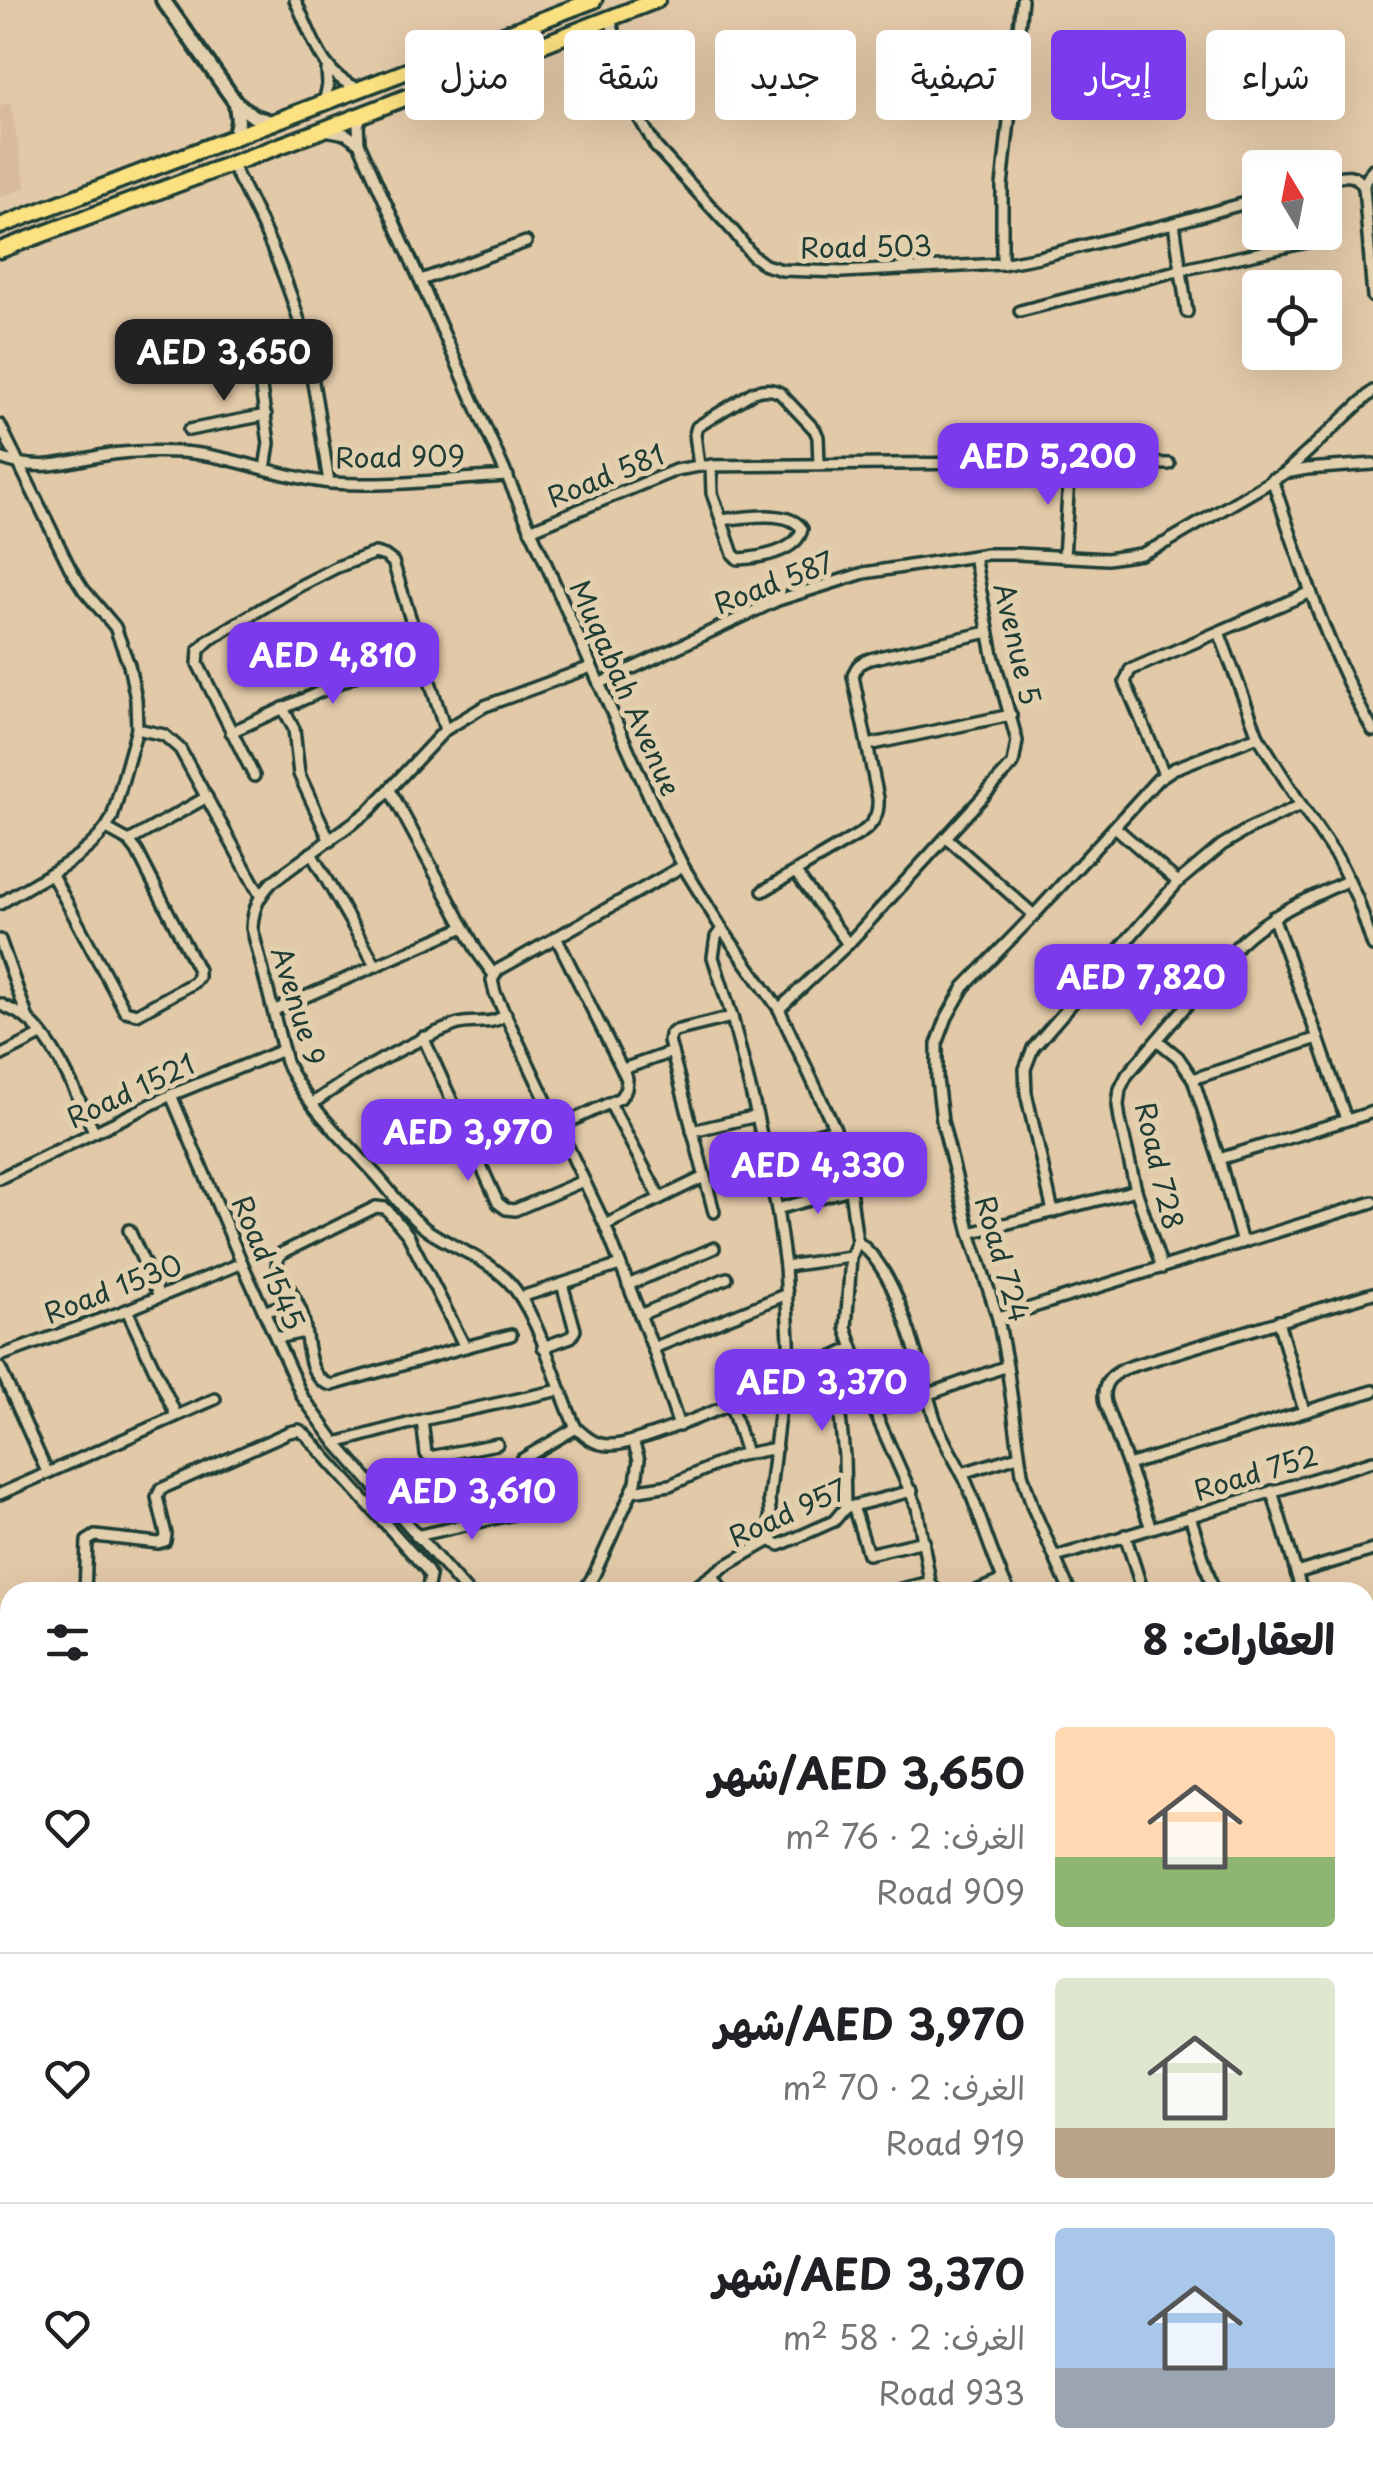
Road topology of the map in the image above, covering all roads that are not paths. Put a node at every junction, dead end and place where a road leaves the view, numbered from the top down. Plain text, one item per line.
1 (162, 0) edge
2 (295, 0) edge
3 (594, 0) edge
4 (657, 0) edge
5 (1022, 0) edge
6 (610, 18) junction
7 (515, 30) edge
8 (544, 43) edge
9 (327, 67) junction
10 (405, 72) edge
11 (361, 89) junction
12 (405, 97) edge
13 (236, 103) junction
14 (324, 103) junction
15 (362, 114) junction
16 (273, 123) junction
17 (322, 130) junction
18 (234, 138) junction
19 (360, 142) junction
20 (231, 164) junction
21 (1373, 169) edge
22 (1342, 176) edge
23 (1363, 186) junction
24 (1242, 204) edge
25 (1174, 224) junction
26 (0, 226) edge
27 (526, 242) dead end
28 (0, 250) edge
29 (1271, 250) edge
30 (1002, 264) junction
31 (1180, 270) junction
32 (421, 280) junction
33 (1373, 297) edge
34 (1020, 311) dead end
35 (1186, 312) dead end
36 (258, 374) dead end
37 (1373, 391) edge
38 (266, 415) junction
39 (0, 425) edge
40 (189, 430) dead end
41 (0, 458) edge
42 (1070, 462) junction
43 (820, 464) junction
44 (1169, 464) dead end
45 (1373, 464) edge
46 (18, 465) junction
47 (710, 465) junction
48 (698, 466) junction
49 (264, 469) junction
50 (1285, 472) junction
51 (508, 476) junction
52 (1272, 478) junction
53 (330, 482) junction
54 (722, 520) junction
55 (530, 530) junction
56 (974, 556) junction
57 (1064, 558) junction
58 (1311, 592) junction
59 (988, 632) junction
60 (1219, 632) junction
61 (419, 646) junction
62 (591, 666) junction
63 (599, 684) junction
64 (284, 708) junction
65 (1011, 714) junction
66 (136, 729) junction
67 (444, 730) junction
68 (1373, 731) edge
69 (231, 732) junction
70 (1258, 736) junction
71 (868, 745) junction
72 (1164, 774) junction
73 (254, 776) dead end
74 (390, 790) junction
75 (207, 797) junction
76 (1301, 804) junction
77 (1116, 827) junction
78 (107, 829) junction
79 (947, 838) junction
80 (130, 841) junction
81 (330, 841) junction
82 (311, 853) junction
83 (683, 866) junction
84 (51, 873) junction
85 (796, 873) junction
86 (1349, 880) junction
87 (1178, 882) junction
88 (763, 891) dead end
89 (260, 895) junction
90 (0, 904) edge
91 (1034, 915) junction
92 (1273, 917) junction
93 (464, 927) junction
94 (722, 928) junction
95 (556, 937) junction
96 (0, 940) edge
97 (848, 944) junction
98 (1373, 946) edge
99 (376, 966) junction
100 (494, 974) junction
101 (0, 1004) edge
102 (779, 1009) junction
103 (274, 1010) junction
104 (506, 1014) junction
105 (732, 1017) junction
106 (28, 1019) junction
107 (41, 1034) junction
108 (423, 1038) junction
109 (1318, 1038) junction
110 (1157, 1040) junction
111 (283, 1050) junction
112 (672, 1052) junction
113 (0, 1056) edge
114 (623, 1069) junction
115 (1192, 1079) junction
116 (172, 1094) junction
117 (313, 1103) junction
118 (610, 1103) junction
119 (1373, 1112) edge
120 (757, 1116) junction
121 (1346, 1119) junction
122 (558, 1127) junction
123 (835, 1129) junction
124 (94, 1131) junction
125 (692, 1131) junction
126 (764, 1149) junction
127 (1219, 1159) junction
128 (704, 1177) junction
129 (0, 1178) edge
130 (583, 1181) junction
131 (850, 1189) junction
132 (1136, 1190) junction
133 (660, 1198) junction
134 (1373, 1202) edge
135 (776, 1209) junction
136 (714, 1212) dead end
137 (1054, 1212) junction
138 (604, 1225) junction
139 (129, 1230) dead end
140 (970, 1233) junction
141 (857, 1242) junction
142 (1242, 1243) junction
143 (714, 1248) dead end
144 (851, 1257) junction
145 (242, 1263) junction
146 (620, 1265) junction
147 (785, 1266) junction
148 (1162, 1268) junction
149 (726, 1278) dead end
150 (562, 1284) junction
151 (628, 1286) junction
152 (1373, 1293) edge
153 (786, 1294) junction
154 (159, 1296) junction
155 (521, 1297) junction
156 (295, 1300) junction
157 (127, 1310) junction
158 (264, 1312) junction
159 (640, 1315) junction
160 (998, 1318) junction
161 (1278, 1322) junction
162 (304, 1332) junction
163 (510, 1335) dead end
164 (276, 1338) junction
165 (465, 1347) junction
166 (543, 1348) junction
167 (653, 1348) junction
168 (853, 1348) junction
169 (0, 1356) edge
170 (834, 1357) junction
171 (1007, 1366) junction
172 (0, 1368) edge
173 (787, 1380) junction
174 (560, 1390) junction
175 (1373, 1391) edge
176 (929, 1394) junction
177 (216, 1399) dead end
178 (731, 1406) junction
179 (874, 1410) junction
180 (1304, 1412) junction
181 (176, 1415) junction
182 (422, 1420) junction
183 (680, 1426) junction
184 (576, 1428) junction
185 (633, 1441) junction
186 (336, 1443) junction
187 (497, 1444) dead end
188 (776, 1448) junction
189 (746, 1453) junction
190 (1018, 1456) junction
191 (520, 1460) dead end
192 (1373, 1461) edge
193 (1128, 1465) junction
194 (48, 1472) junction
195 (962, 1473) junction
196 (1272, 1490) junction
197 (632, 1491) junction
198 (912, 1491) junction
199 (0, 1494) edge
200 (849, 1507) junction
201 (519, 1513) dead end
202 (1190, 1516) junction
203 (1151, 1528) junction
204 (416, 1536) junction
205 (1126, 1536) junction
206 (772, 1538) junction
207 (924, 1541) junction
208 (1373, 1550) edge
209 (1056, 1557) junction
210 (1296, 1573) junction
211 (713, 1575) junction
212 (1003, 1580) joint
213 (86, 1582) edge
214 (429, 1582) edge
215 (458, 1582) edge
216 (589, 1582) edge
217 (703, 1582) edge
218 (717, 1582) edge
219 (930, 1582) edge
220 (998, 1582) edge
221 (1066, 1582) edge
222 (1140, 1582) edge
223 (1211, 1582) edge
224 (1299, 1582) edge

1 - 13 street
2 - 9 street
3 - 7 main road
4 - 6 main road
5 - 30 street
6 - 8 main road
6 - 30 street, Road 503
9 - 11 street
9 - 14 street
10 - 11 main road
11 - 14 main road
12 - 15 main road
13 - 16 street
13 - 18 street
14 - 16 main road
15 - 17 main road
15 - 19 street, Muqabah Avenue
16 - 18 main road
17 - 19 street
17 - 20 main road
18 - 26 main road
19 - 32 street, Muqabah Avenue
20 - 28 main road
20 - 53 street
21 - 23 street
22 - 23 street
23 - 33 street
24 - 25 street, Road 503
25 - 30 street, Road 503
25 - 31 street
27 - 32 street
29 - 31 street
31 - 34 street
31 - 35 street
32 - 51 street, Muqabah Avenue
36 - 38 street
37 - 50 street
38 - 40 street
38 - 49 street
39 - 46 street
41 - 46 street, Road 909
42 - 43 street, Road 581
42 - 44 street, Road 581
42 - 57 street
43 - 47 street, Road 581
43 - 48 street, Road 581
45 - 50 street, Avenue 5
46 - 49 street, Road 909
46 - 66 street
47 - 48 street, Road 581
47 - 54 street
48 - 55 street, Road 581
49 - 53 street, Road 909
50 - 52 street, Avenue 5
51 - 53 street, Road 909
51 - 55 street, Muqabah Avenue
52 - 57 street, Avenue 5
52 - 58 street
54 - 54 street
55 - 62 street, Muqabah Avenue
56 - 57 street, Avenue 5
56 - 59 street, Avenue 5
56 - 63 street, Road 587
58 - 60 street
58 - 68 street
59 - 65 street, Avenue 5
59 - 71 street
60 - 70 street
60 - 72 street
61 - 64 street
61 - 67 street
61 - 69 street
62 - 63 street, Muqabah Avenue
62 - 67 street
63 - 83 street, Muqabah Avenue
64 - 69 street
64 - 81 street
65 - 71 street
65 - 79 street, Avenue 5
66 - 75 street
66 - 78 street
67 - 74 street
69 - 73 street
70 - 72 street, Road 724
70 - 76 street
71 - 85 street
72 - 77 street, Road 724
74 - 81 street
74 - 93 street
75 - 80 street
75 - 89 street
76 - 86 street
76 - 87 street
77 - 87 street
77 - 91 street, Road 724
78 - 80 street
78 - 84 street
79 - 91 street
79 - 97 street, Avenue 5
80 - 84 street
81 - 82 street
82 - 89 street
82 - 99 street
83 - 94 street, Muqabah Avenue
83 - 95 street
84 - 90 street
85 - 88 street
85 - 97 street
86 - 92 street, Road 728
86 - 98 street
87 - 137 street
89 - 103 street, Avenue 9
91 - 140 street, Road 724
92 - 109 street
92 - 110 street, Road 728
93 - 99 street
93 - 100 street
94 - 102 street, Muqabah Avenue
94 - 105 street
95 - 100 street
95 - 114 street
96 - 106 street
97 - 102 street, Avenue 5
99 - 103 street
100 - 104 street
101 - 106 street
102 - 123 street, Muqabah Avenue
103 - 111 street, Avenue 9
104 - 108 street
104 - 122 street
105 - 112 street
105 - 120 street
106 - 107 street
107 - 113 street
107 - 124 street
108 - 117 street
108 - 130 street
109 - 115 street
109 - 121 street
110 - 115 street
110 - 132 street, Road 728
111 - 116 street, Road 1521
111 - 117 street, Avenue 9
112 - 114 street
112 - 125 street
114 - 118 street
115 - 127 street
116 - 124 street, Road 1521
116 - 145 street, Road 1545
117 - 155 street, Avenue 9
118 - 122 street
118 - 133 street
119 - 121 street
120 - 125 street
120 - 126 street
121 - 127 street
122 - 130 street
123 - 126 street
123 - 131 street, Muqabah Avenue
124 - 129 street, Road 1521
125 - 128 street
126 - 135 street
127 - 142 street
128 - 133 street
128 - 136 street
130 - 138 street
131 - 135 street
131 - 141 street, Muqabah Avenue
132 - 137 street
132 - 148 street, Road 728
133 - 138 street
134 - 142 street
135 - 147 street
137 - 140 street
138 - 146 street
139 - 154 street
140 - 160 street, Road 724
141 - 144 street, Muqabah Avenue
141 - 176 street
142 - 148 street
143 - 151 street
144 - 147 street
144 - 168 street, Muqabah Avenue
145 - 154 street, Road 1530
145 - 158 street, Road 1545
146 - 150 street
146 - 151 street
147 - 153 street
148 - 160 street
149 - 159 street
150 - 155 street
150 - 166 street
151 - 159 street
152 - 161 street
153 - 167 street
153 - 173 street
154 - 157 street, Road 1530
155 - 166 street, Avenue 9
156 - 158 street
156 - 162 street
156 - 165 street
157 - 169 street, Road 1530
157 - 181 street
158 - 164 street, Road 1545
159 - 167 street
160 - 171 street, Road 724
161 - 180 street, Road 752
161 - 193 street
162 - 164 street
162 - 165 street
163 - 165 street
164 - 186 street, Road 1545
166 - 174 street, Avenue 9
167 - 183 street
168 - 170 street
168 - 179 street, Muqabah Avenue
170 - 173 street
170 - 200 street
171 - 176 street
171 - 190 street, Road 724
172 - 194 street
173 - 178 street
173 - 188 street
174 - 182 street
174 - 184 street, Avenue 9
175 - 180 street, Road 752
176 - 179 street
176 - 195 street
177 - 181 street
178 - 183 street
178 - 189 street
179 - 198 street, Muqabah Avenue
180 - 193 street, Road 752
181 - 194 street
182 - 186 street
182 - 187 street
183 - 185 street
184 - 185 street
184 - 191 street
185 - 197 street
186 - 204 street, Road 1545
188 - 189 street
188 - 206 street
189 - 197 street
190 - 195 street
190 - 209 street, Road 724
192 - 196 street, Road 752
193 - 203 street
194 - 199 street
195 - 212 street
196 - 202 street, Road 752
196 - 210 street
197 - 216 street
198 - 200 street, Road 957
198 - 207 street, Muqabah Avenue
200 - 206 street, Road 957
200 - 207 street
201 - 204 street
202 - 203 street, Road 752
202 - 223 street
203 - 205 street, Road 752
204 - 215 street, Road 1545
205 - 209 street, Road 752
205 - 222 street
206 - 211 street, Road 957
207 - 219 street, Muqabah Avenue
208 - 210 street
209 - 221 street, Road 724
210 - 224 street
211 - 217 street, Road 957
211 - 218 street
212 - 220 street
213 - 214 street

